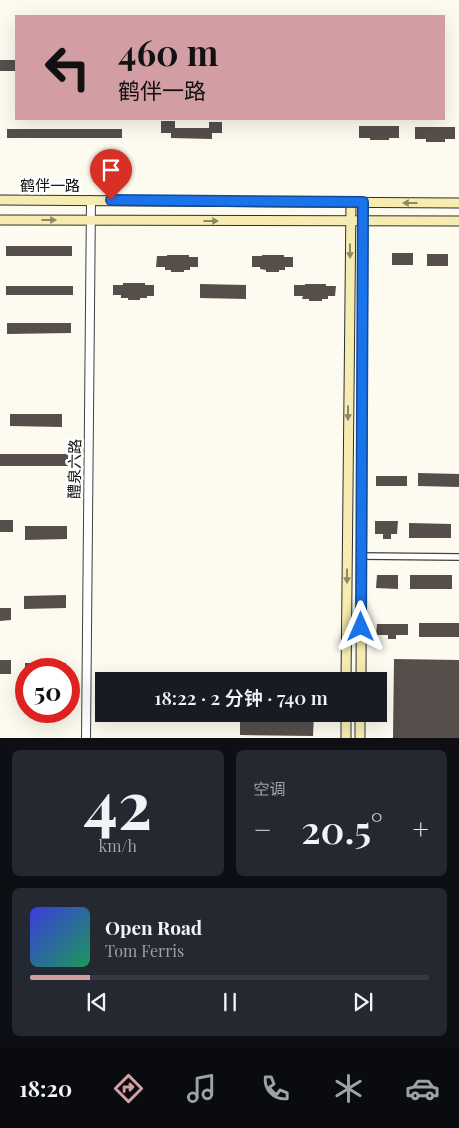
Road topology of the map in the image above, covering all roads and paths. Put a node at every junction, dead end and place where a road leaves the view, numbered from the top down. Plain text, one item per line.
1 (0, 200) edge
2 (91, 200) junction
3 (351, 202) junction
4 (363, 202) junction
5 (459, 203) edge
6 (0, 220) edge
7 (91, 220) junction
8 (350, 221) junction
9 (363, 221) junction
10 (459, 221) edge
11 (361, 556) junction
12 (459, 556) edge
13 (346, 672) edge
14 (360, 672) edge
15 (346, 722) edge
16 (360, 722) edge
17 (86, 738) edge
18 (346, 738) edge
19 (360, 738) edge

1 - 2 main road, 鹤伴一路
2 - 3 main road, 鹤伴一路
2 - 7 street, 醴泉六路
3 - 4 main road, 鹤伴一路
3 - 8 main road
5 -> 4 main road, 鹤伴一路
4 - 9 main road
6 -> 7 main road
7 -> 8 main road
7 - 17 street, 醴泉六路
8 - 9 main road
8 -> 13 main road
9 - 10 main road
9 - 11 main road
11 - 12 street
11 - 14 main road
15 - 18 main road
16 - 19 main road

